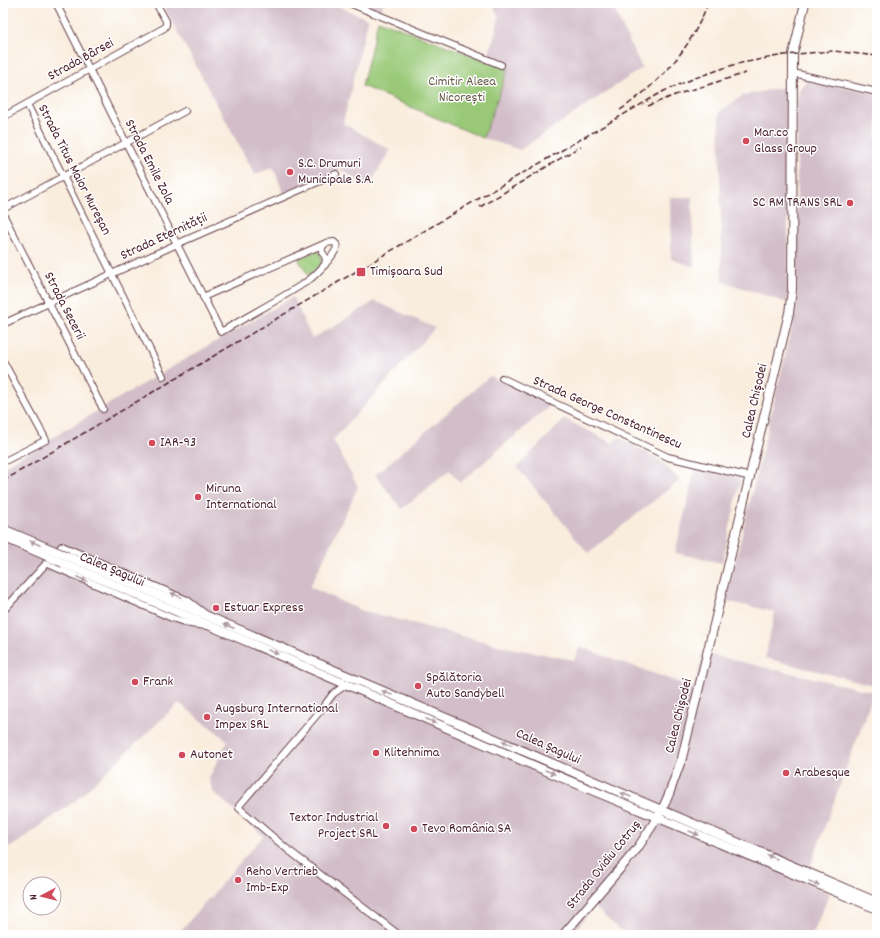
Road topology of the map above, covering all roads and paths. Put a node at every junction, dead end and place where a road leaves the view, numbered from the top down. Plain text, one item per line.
1 (56, 3) edge
2 (156, 3) edge
3 (349, 3) edge
4 (805, 3) edge
5 (501, 66) dead end
6 (90, 69) junction
7 (793, 73) junction
8 (877, 92) edge
9 (27, 104) junction
10 (185, 111) dead end
11 (3, 117) edge
12 (125, 143) junction
13 (336, 174) dead end
14 (62, 177) junction
15 (3, 209) edge
16 (3, 214) edge
17 (177, 244) junction
18 (325, 244) junction
19 (315, 248) junction
20 (323, 254) junction
21 (333, 255) junction
22 (324, 265) junction
23 (113, 274) junction
24 (203, 297) junction
25 (49, 302) junction
26 (3, 324) edge
27 (3, 362) edge
28 (163, 376) dead end
29 (502, 378) dead end
30 (103, 409) dead end
31 (3, 462) edge
32 (751, 477) junction
33 (3, 529) edge
34 (3, 537) edge
35 (65, 560) junction
36 (46, 563) junction
37 (3, 612) edge
38 (208, 617) junction
39 (211, 626) junction
40 (334, 679) junction
41 (347, 684) junction
42 (333, 694) junction
43 (662, 810) junction
44 (658, 818) junction
45 (877, 902) edge
46 (877, 909) edge
47 (398, 935) edge
48 (563, 935) edge

1 - 6 street, Strada Emile Zola
2 - 6 street, Strada Bârsei
3 - 5 street
4 - 7 main road, Calea Chișodei
6 - 9 street, Strada Bârsei
6 - 12 street, Strada Emile Zola
7 - 8 street
7 - 32 main road, Calea Chișodei
9 - 11 street, Strada Bârsei
9 - 14 street, Strada Titus Maior Mureșan
10 - 12 street
12 - 14 street
12 - 17 street, Strada Emile Zola
13 - 17 street, Strada Eternității
14 - 15 street
14 - 23 street, Strada Titus Maior Mureșan
16 - 25 street, Strada Secerii
17 - 23 street, Strada Eternității
17 - 24 street, Strada Emile Zola
18 - 19 street
18 - 20 street
18 - 21 street
19 - 20 street
19 - 24 street
20 - 21 street
20 - 22 street
21 - 22 street
22 - 24 street, Strada Emile Zola
23 - 25 street, Strada Eternității
23 - 28 street, Strada Titus Maior Mureșan
25 - 26 street, Strada Eternității
25 - 30 street, Strada Secerii
27 - 31 street
29 - 32 street, Strada George Constantinescu
32 - 43 main road, Calea Chișodei
35 -> 33 main road, Calea Șagului, bridge
34 - 35 main road, Calea Șagului, bridge
35 - 38 main road, Calea Șagului
35 - 39 main road, Calea Șagului
36 - 37 street
38 -> 36 street, Calea Șagului
36 -> 39 street, Calea Șagului
43 -> 38 main road, Calea Șagului
39 -> 40 main road, Calea Șagului
40 - 41 main road, Calea Șagului
40 - 42 street
41 - 42 street
41 -> 44 main road, Calea Șagului
42 - 47 street
43 - 44 main road, Strada Ovidiu Cotruș
45 -> 43 main road, Calea Șagului
44 -> 46 main road, Calea Șagului
44 - 48 main road, Strada Ovidiu Cotruș

